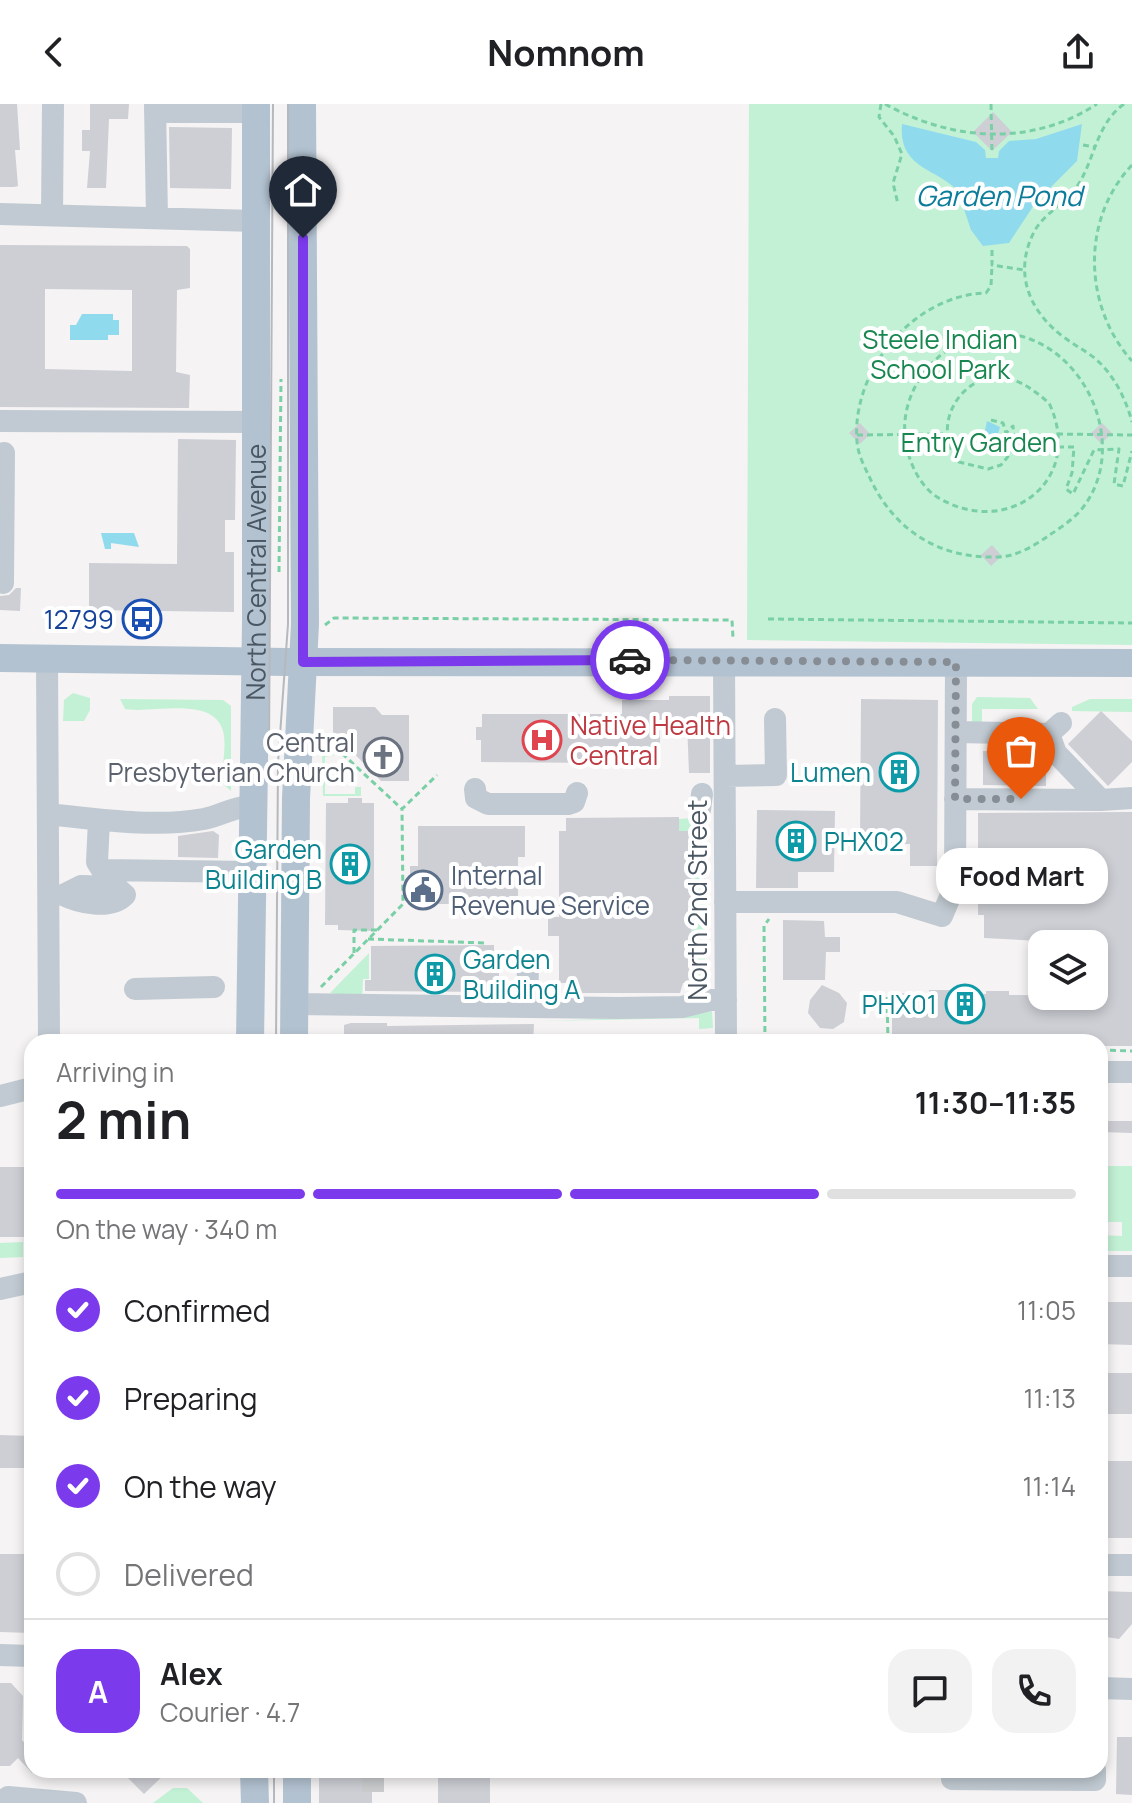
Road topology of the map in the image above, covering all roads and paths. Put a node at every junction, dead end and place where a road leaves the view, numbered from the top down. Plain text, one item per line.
1 (53, 104) edge
2 (302, 104) edge
3 (883, 104) edge
4 (992, 104) edge
5 (1097, 104) edge
6 (1124, 104) edge
7 (1116, 106) edge
8 (155, 108) edge
9 (256, 108) edge
10 (991, 134) junction
11 (1083, 145) dead end
12 (1095, 147) junction
13 (992, 154) dead end
14 (1132, 165) edge
15 (898, 204) dead end
16 (0, 214) edge
17 (52, 215) junction
18 (157, 218) junction
19 (255, 221) junction
20 (992, 250) dead end
21 (992, 265) junction
22 (1024, 270) junction
23 (1132, 361) edge
24 (281, 365) dead end
25 (991, 420) dead end
26 (0, 421) edge
27 (255, 422) junction
28 (1132, 422) edge
29 (947, 434) junction
30 (1057, 434) junction
31 (857, 435) junction
32 (1100, 435) junction
33 (1132, 435) edge
34 (903, 436) junction
35 (1058, 447) junction
36 (1100, 450) junction
37 (1132, 451) edge
38 (4, 453) dead end
39 (279, 516) dead end
40 (3, 583) dead end
41 (768, 619) dead end
42 (1132, 623) edge
43 (323, 626) dead end
44 (728, 649) junction
45 (0, 658) edge
46 (47, 658) junction
47 (279, 662) junction
48 (956, 662) junction
49 (1132, 663) edge
50 (775, 719) dead end
51 (956, 732) junction
52 (320, 733) dead end
53 (437, 775) dead end
54 (725, 776) junction
55 (475, 789) dead end
56 (577, 793) dead end
57 (1132, 798) edge
58 (955, 799) junction
59 (1101, 800) junction
60 (252, 806) junction
61 (402, 809) junction
62 (48, 814) junction
63 (98, 827) junction
64 (244, 872) junction
65 (725, 902) junction
66 (772, 915) dead end
67 (377, 930) junction
68 (368, 939) junction
69 (486, 943) dead end
70 (354, 953) junction
71 (528, 967) dead end
72 (214, 987) dead end
73 (135, 989) dead end
74 (887, 997) dead end
75 (304, 999) junction
76 (726, 1000) junction
77 (527, 1007) junction
78 (49, 1034) edge
79 (250, 1034) edge
80 (296, 1034) edge
81 (726, 1034) edge
82 (765, 1034) edge
83 (888, 1034) edge
84 (1108, 1050) edge
85 (1132, 1051) edge
86 (1108, 1072) edge
87 (1132, 1072) edge
88 (24, 1090) edge
89 (0, 1096) edge
90 (1108, 1266) edge
91 (1132, 1266) edge
92 (24, 1284) edge
93 (1, 1288) edge
94 (1108, 1565) edge
95 (1132, 1565) edge
96 (0, 1655) edge
97 (24, 1656) edge
98 (1108, 1688) edge
99 (1132, 1689) edge
100 (254, 1778) edge
101 (297, 1778) edge
102 (952, 1778) edge
103 (1095, 1778) edge
104 (0, 1803) edge
105 (76, 1803) edge
106 (255, 1803) edge
107 (297, 1803) edge

1 - 17 street
2 - 47 main road, North Central Avenue
3 - 10 path
3 - 15 path
4 - 10 path
5 - 10 path
6 - 7 path
7 - 12 path
8 - 9 street
8 - 18 street
9 - 19 main road, North Central Avenue
10 - 13 path
11 - 12 path
12 - 22 path
14 - 23 path
16 - 17 street
17 - 18 street
18 - 19 street
19 - 27 main road, North Central Avenue
20 - 21 path
21 - 22 path
21 - 31 path
22 - 28 path
24 - 39 path
25 - 29 path
26 - 27 street
27 - 47 main road, North Central Avenue
29 - 30 path
29 - 34 path
30 - 32 path
30 - 35 path
31 - 34 path
31 - 36 path
32 - 33 path
32 - 34 path
32 - 36 path
34 - 35 path
35 - 36 path
36 - 37 path
38 - 40 street
41 - 42 path
43 - 44 path
44 - 47 main road
44 - 48 main road
44 - 54 street, North 2nd Street
45 - 46 main road
46 - 47 main road
46 - 62 street
47 - 60 main road, North Central Avenue
47 - 75 main road, North Central Avenue
48 - 49 main road
48 - 51 street
50 - 54 street
51 - 58 street
51 - 59 street
52 - 61 path
53 - 61 path
54 - 65 street, North 2nd Street
55 - 56 street
57 - 59 street
58 - 59 street
58 - 65 street
60 - 63 street
60 - 64 main road, North Central Avenue
61 - 67 path
62 - 63 street
62 - 78 street
63 - 64 street
64 - 79 main road, North Central Avenue
65 - 76 street, North 2nd Street
66 - 82 path
67 - 68 path
67 - 70 path
68 - 69 path
68 - 70 path
70 - 75 path
71 - 77 street
72 - 73 street
74 - 83 path
75 - 77 street
75 - 80 main road, North Central Avenue
76 - 77 street
76 - 81 street, North 2nd Street
84 - 85 path
86 - 87 street
88 - 89 street
90 - 91 street
92 - 93 street
94 - 95 street
96 - 97 street
98 - 99 street
100 - 106 main road
101 - 107 main road
102 - 103 street
104 - 105 street

